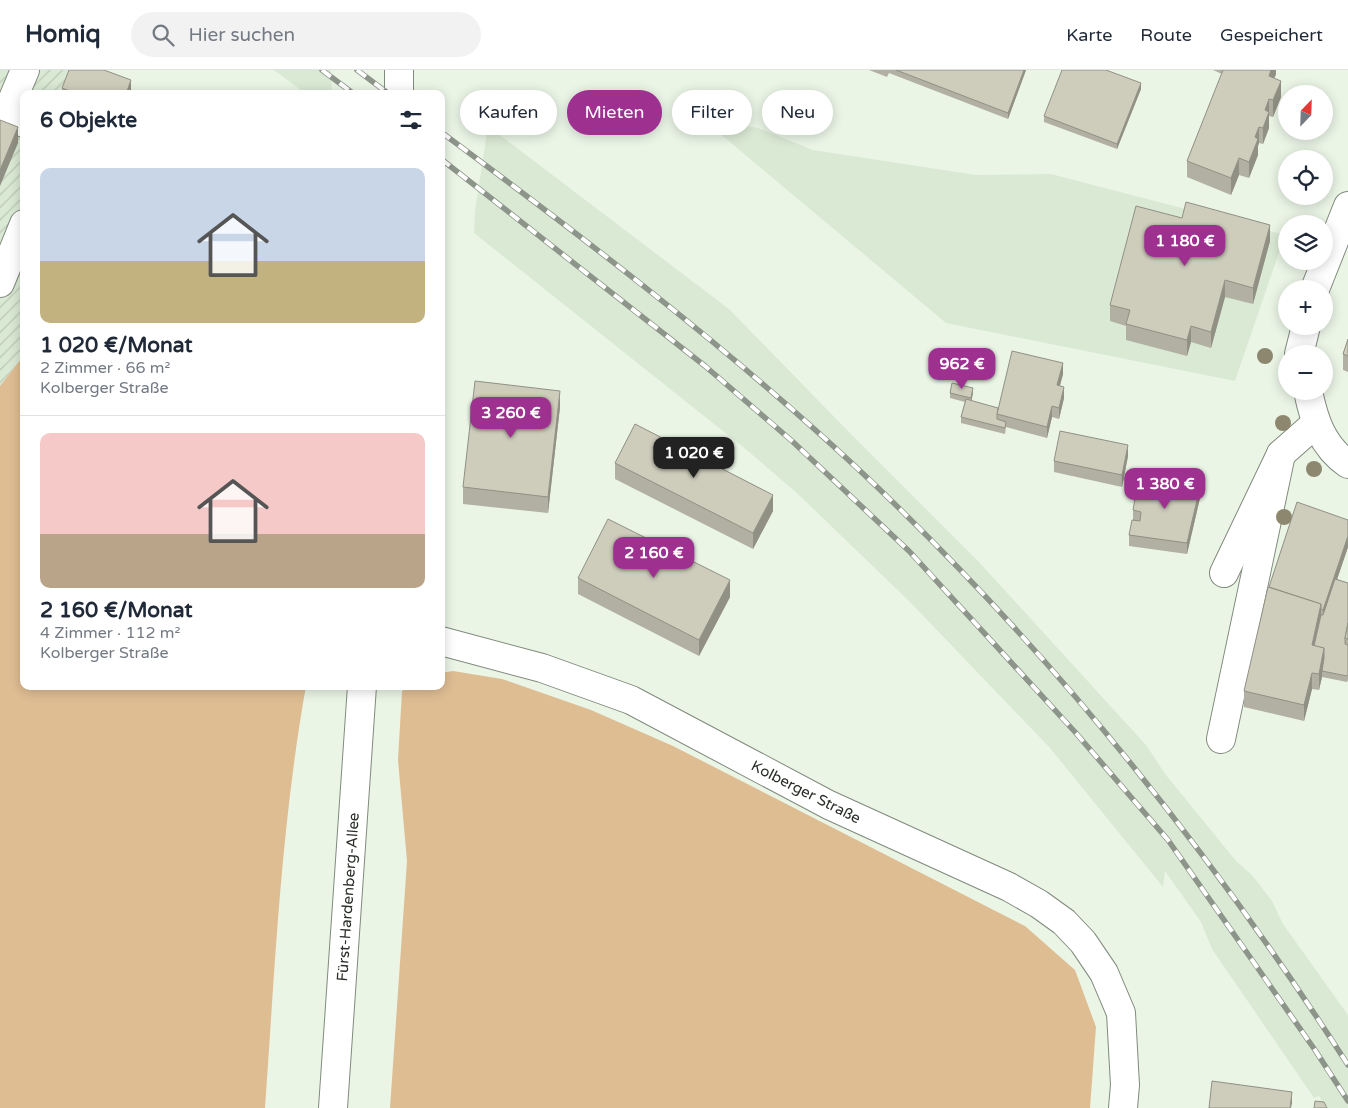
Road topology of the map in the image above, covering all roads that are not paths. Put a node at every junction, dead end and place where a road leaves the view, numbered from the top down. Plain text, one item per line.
1 (25, 70) edge
2 (399, 70) edge
3 (400, 90) edge
4 (20, 121) edge
5 (1348, 206) edge
6 (20, 234) edge
7 (1319, 280) edge
8 (0, 283) edge
9 (1310, 400) edge
10 (1315, 424) junction
11 (1281, 454) junction
12 (1348, 464) edge
13 (1224, 573) dead end
14 (445, 642) edge
15 (362, 690) edge
16 (1221, 739) dead end
17 (334, 1108) edge
18 (1123, 1108) edge

1 - 4 street
2 - 3 street
5 - 7 street
6 - 8 street
9 - 10 street
10 - 11 street
10 - 12 street
11 - 13 street
11 - 16 street
14 - 18 street, Kolberger Straße
15 - 17 street, Fürst-Hardenberg-Allee

